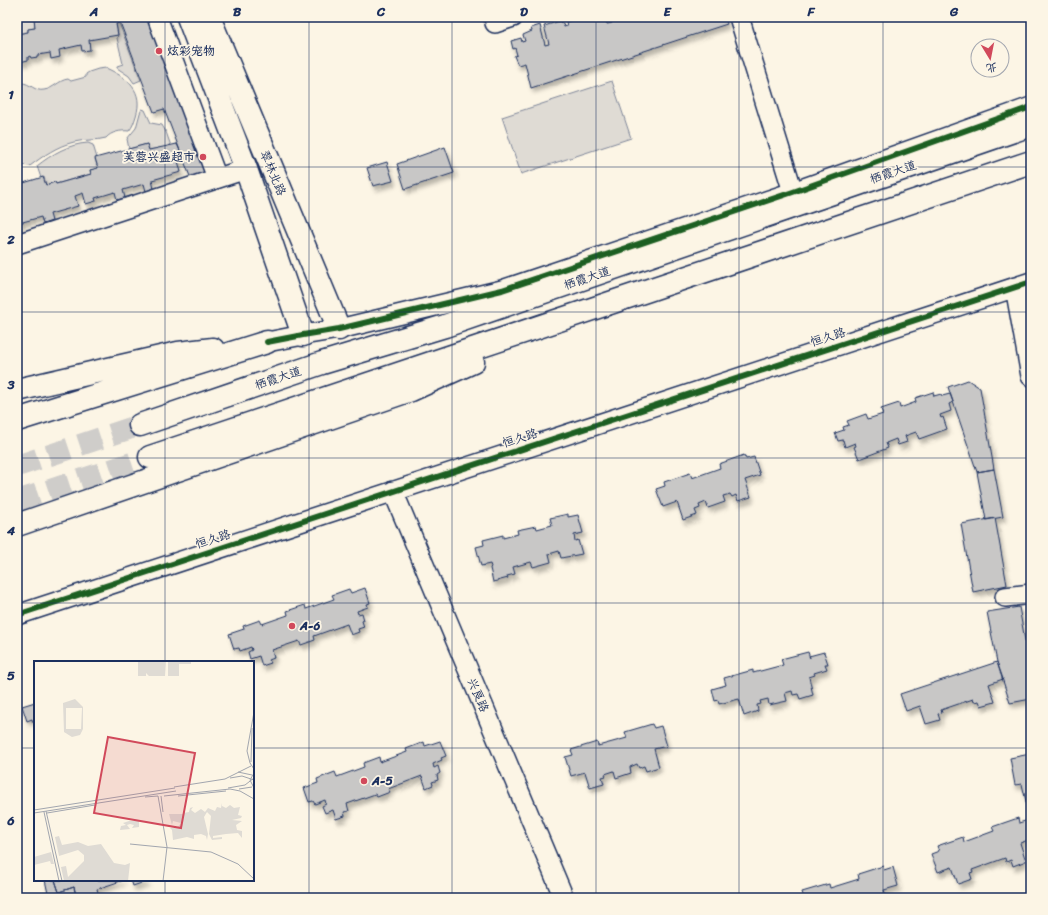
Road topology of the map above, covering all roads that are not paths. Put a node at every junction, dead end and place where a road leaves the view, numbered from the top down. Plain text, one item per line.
1 (157, 17) edge
2 (188, 17) edge
3 (209, 17) edge
4 (494, 17) edge
5 (513, 17) edge
6 (739, 17) edge
7 (1031, 107) edge
8 (1031, 125) edge
9 (1031, 162) edge
10 (246, 169) junction
11 (218, 178) junction
12 (793, 192) junction
13 (17, 244) edge
14 (1023, 284) edge
15 (583, 312) junction
16 (339, 329) junction
17 (304, 334) junction
18 (268, 342) junction
19 (1031, 376) edge
20 (17, 390) edge
21 (17, 420) edge
22 (140, 426) tunnel mouth
23 (150, 457) tunnel mouth
24 (393, 491) junction
25 (17, 525) edge
26 (1031, 594) edge
27 (1005, 597) dead end
28 (17, 615) edge
29 (564, 898) edge

1 - 11 street
2 - 10 main road, 翠林北路
3 - 16 main road, 翠林北路
4 - 5 street
6 - 12 street
7 - 12 street
8 - 22 main road, 栖霞大道
9 - 15 main road
10 - 11 street
10 - 17 main road, 翠林北路
11 - 13 street
12 - 16 street
14 - 19 street
14 - 24 street, 恒久路
15 - 23 main road
15 - 25 main road
16 - 17 street
17 - 18 street
18 - 20 main road
18 - 21 main road
24 - 28 street, 恒久路
24 - 29 street, 兴良路
26 - 27 street

